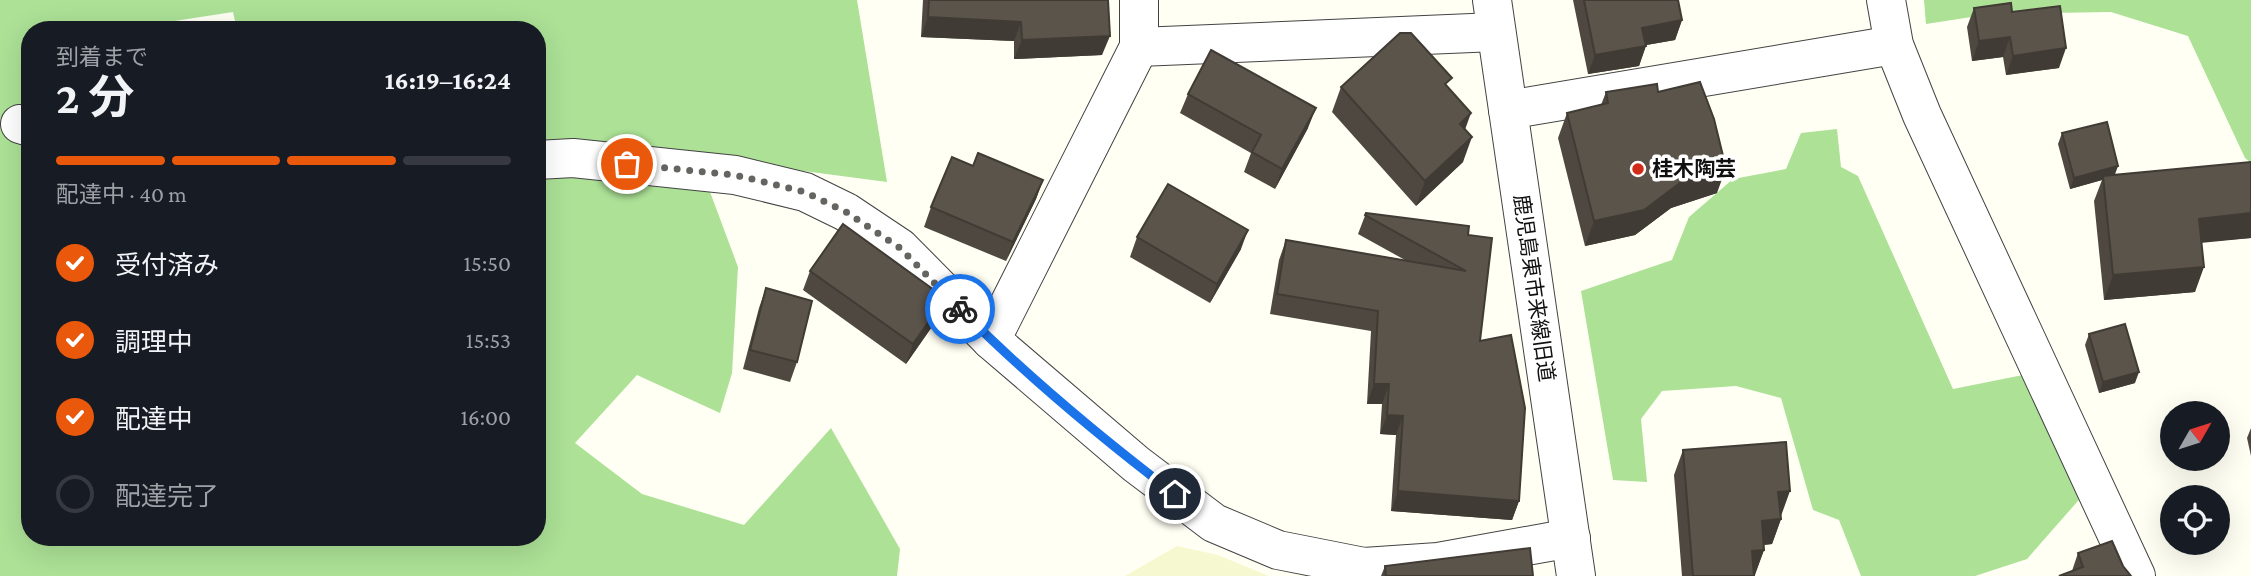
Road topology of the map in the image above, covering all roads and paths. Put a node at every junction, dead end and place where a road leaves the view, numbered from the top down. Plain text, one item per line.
1 (1139, 0) edge
2 (1886, 0) edge
3 (1494, 16) edge
4 (1894, 45) junction
5 (1139, 47) junction
6 (1508, 110) junction
7 (546, 159) edge
8 (991, 340) junction
9 (1571, 538) junction
10 (1576, 576) edge
11 (2136, 576) edge

1 - 5 street
2 - 4 street
3 - 5 street
3 - 6 street, 鹿児島東市来線旧道
4 - 6 street
4 - 11 street
5 - 8 street
6 - 9 street, 鹿児島東市来線旧道
7 - 8 street
8 - 9 street
9 - 10 street, 鹿児島東市来線旧道

